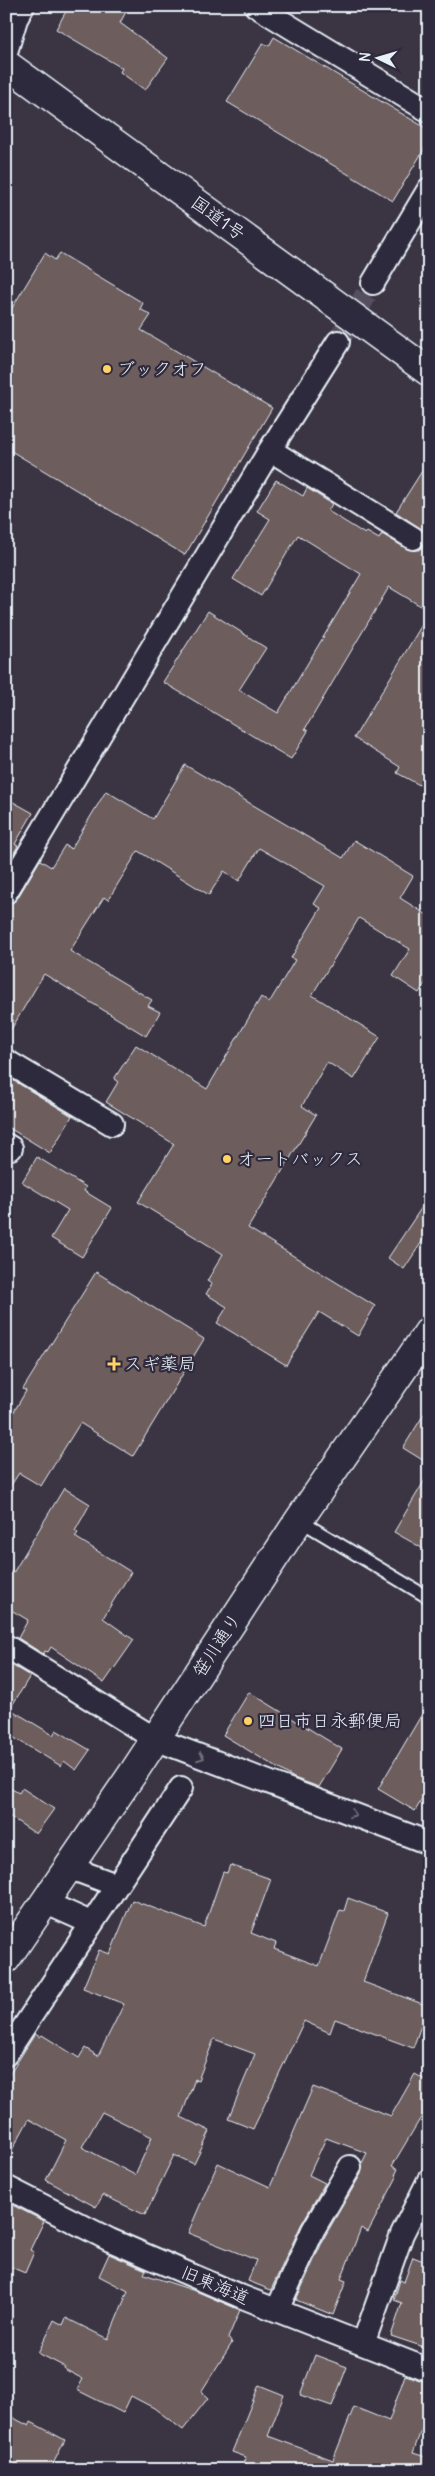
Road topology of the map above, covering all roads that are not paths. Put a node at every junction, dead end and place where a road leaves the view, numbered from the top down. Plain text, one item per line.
1 (23, 6) edge
2 (256, 6) edge
3 (6, 52) edge
4 (6, 64) edge
5 (429, 111) edge
6 (429, 188) edge
7 (373, 283) tunnel mouth
8 (338, 342) tunnel mouth
9 (429, 372) edge
10 (270, 450) junction
11 (413, 538) dead end
12 (6, 892) edge
13 (6, 1061) edge
14 (112, 1124) dead end
15 (429, 1331) edge
16 (299, 1520) junction
17 (429, 1598) edge
18 (6, 1646) edge
19 (155, 1739) junction
20 (180, 1788) dead end
21 (429, 1843) edge
22 (68, 1867) junction
23 (116, 1884) junction
24 (44, 1902) junction
25 (91, 1923) junction
26 (6, 1959) edge
27 (6, 2054) edge
28 (350, 2166) dead end
29 (429, 2180) edge
30 (6, 2188) edge
31 (277, 2310) junction
32 (363, 2344) junction
33 (429, 2370) edge

1 - 3 street
2 - 5 street
4 - 9 main road, 国道1号
6 - 7 street
8 - 10 street
10 - 11 street
10 - 12 street
13 - 14 street
15 - 16 main road, 笹川通り
16 - 17 lane
16 - 19 main road, 笹川通り
18 - 19 street
19 -> 21 street
19 - 22 main road, 笹川通り
20 - 23 street
22 - 23 street
22 - 24 main road, 笹川通り
23 - 25 street
24 - 25 street
24 - 26 main road, 笹川通り
25 - 27 street
28 - 31 street
29 - 32 street
30 - 31 street, 旧東海道
31 - 32 street, 旧東海道
32 - 33 street, 旧東海道

